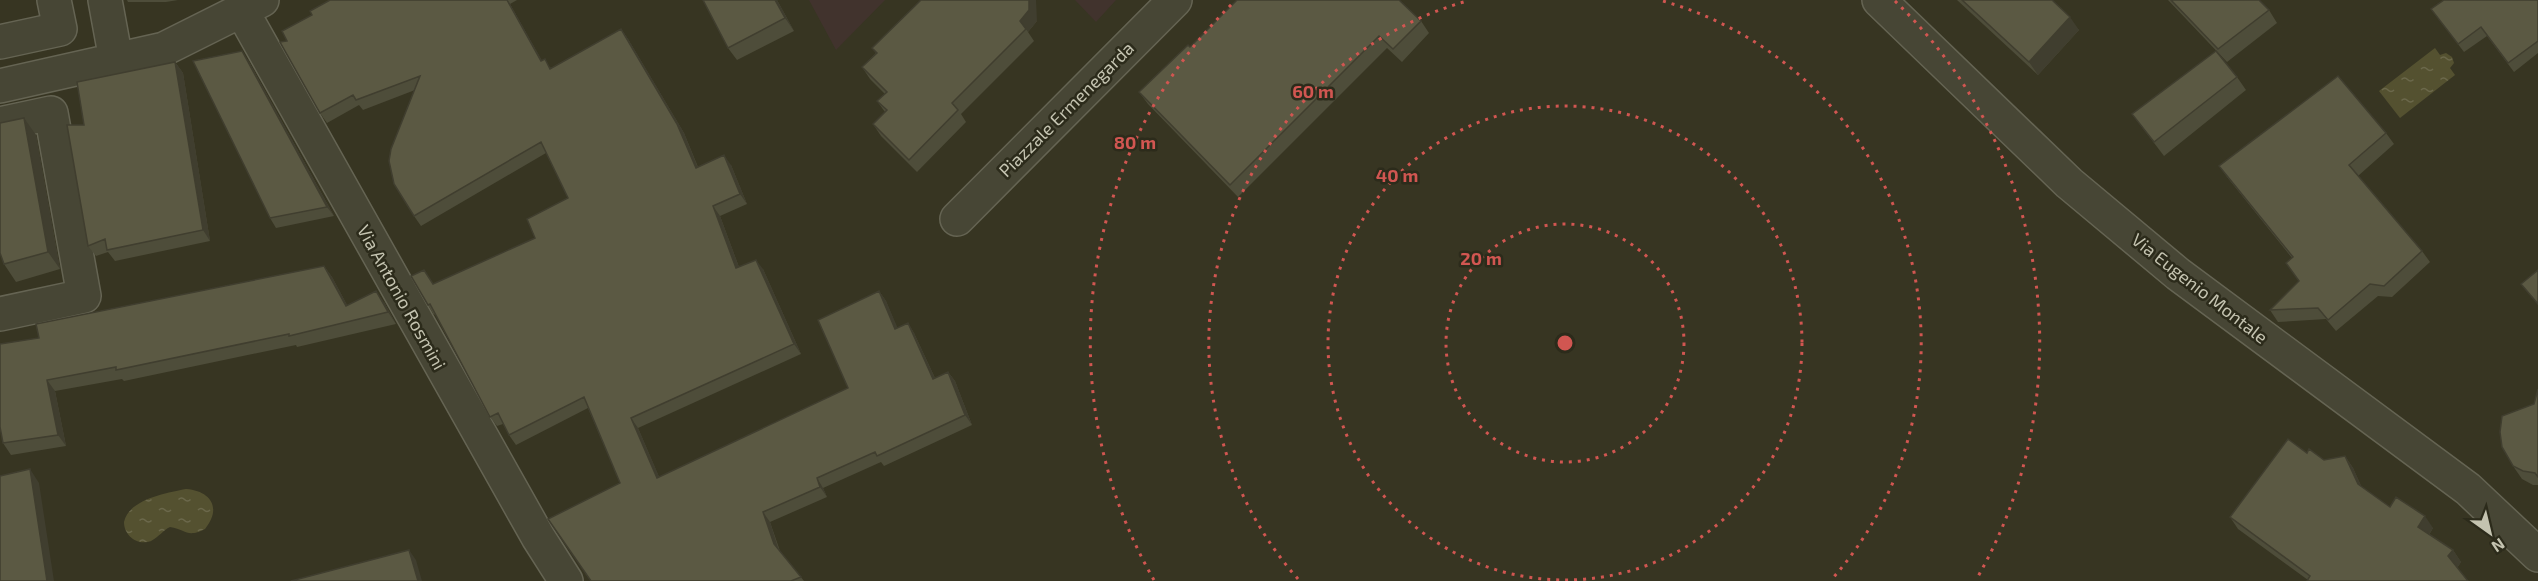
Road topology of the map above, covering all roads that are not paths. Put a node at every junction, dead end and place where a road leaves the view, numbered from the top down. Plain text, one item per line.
1 (54, 0) edge
2 (105, 0) edge
3 (1175, 0) edge
4 (1879, 0) edge
5 (252, 5) edge
6 (0, 42) edge
7 (117, 60) junction
8 (0, 82) edge
9 (0, 124) edge
10 (957, 219) dead end
11 (0, 314) edge
12 (2538, 555) edge
13 (566, 581) edge

1 - 6 street
2 - 7 street
3 - 10 street, Piazzale Ermenegarda
4 - 12 street, Via Eugenio Montale
5 - 7 street
5 - 13 street, Via Antonio Rosmini
7 - 8 street
9 - 11 street

